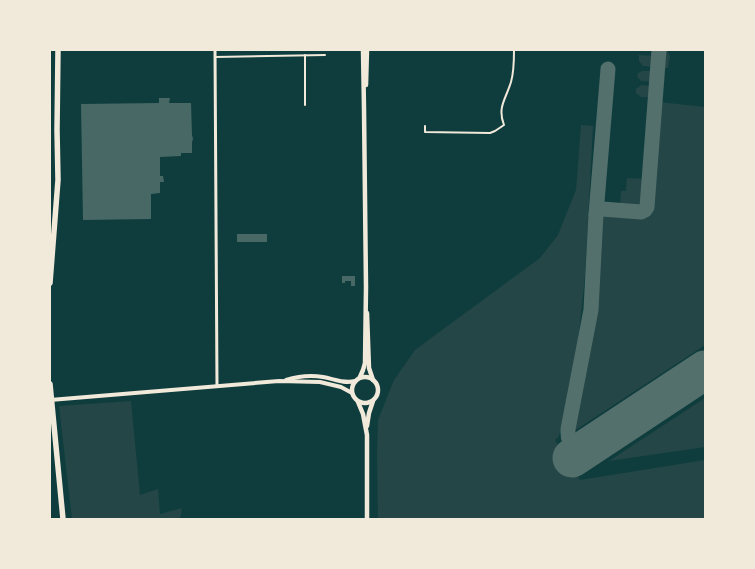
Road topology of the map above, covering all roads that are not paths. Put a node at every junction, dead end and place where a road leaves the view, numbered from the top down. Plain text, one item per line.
1 (58, 50) edge
2 (215, 50) edge
3 (362, 50) edge
4 (367, 50) edge
5 (514, 50) edge
6 (305, 55) junction
7 (325, 55) dead end
8 (215, 57) junction
9 (306, 105) dead end
10 (364, 109) junction
11 (425, 126) dead end
12 (50, 283) edge
13 (366, 287) junction
14 (360, 377) junction
15 (373, 380) junction
16 (355, 381) junction
17 (279, 382) junction
18 (50, 384) edge
19 (217, 386) junction
20 (352, 393) junction
21 (50, 400) edge
22 (373, 401) junction
23 (358, 402) junction
24 (366, 435) junction
25 (63, 519) edge
26 (367, 519) edge

1 - 12 highway
2 - 8 street
3 - 10 main road
4 - 10 main road
5 - 11 lane
6 - 7 lane
6 - 8 lane
6 - 9 lane
8 - 19 street
10 - 13 main road
13 - 14 main road
13 - 15 main road
14 - 15 main road
14 - 16 main road
15 - 22 main road
16 - 17 street
16 - 20 main road
17 - 19 street
17 - 20 street
18 - 25 highway
19 - 21 street
20 - 23 main road
22 - 23 main road
22 - 24 main road
23 - 24 main road
24 - 26 main road

